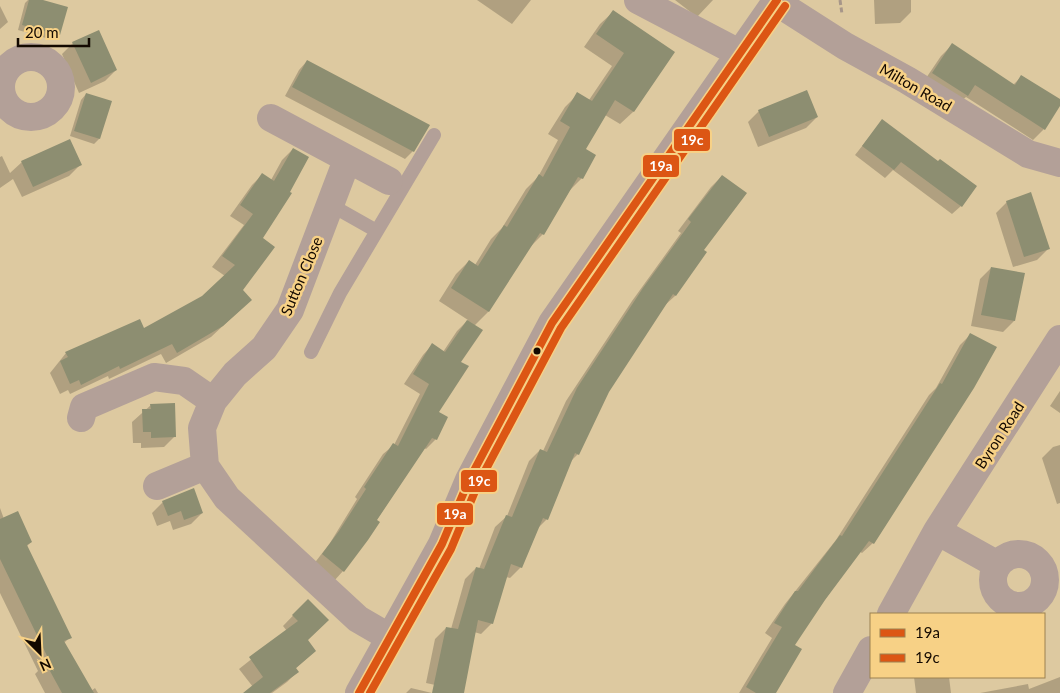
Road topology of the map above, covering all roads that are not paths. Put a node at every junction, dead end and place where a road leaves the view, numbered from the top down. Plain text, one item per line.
1 (638, 0) edge
2 (777, 1) edge
3 (738, 54) junction
4 (271, 118) dead end
5 (434, 135) dead end
6 (347, 160) junction
7 (1060, 163) edge
8 (390, 182) dead end
9 (330, 204) junction
10 (375, 230) junction
11 (1060, 339) edge
12 (312, 352) dead end
13 (213, 401) junction
14 (81, 418) dead end
15 (205, 466) junction
16 (157, 486) dead end
17 (938, 531) junction
18 (998, 565) dead end
19 (892, 613) edge
20 (389, 636) junction
21 (870, 652) edge
22 (359, 693) edge
23 (847, 693) edge

1 - 3 street
2 - 3 street
2 - 7 street, Milton Road
3 - 20 street
4 - 6 street
5 - 10 lane
6 - 8 street
6 - 9 street, Sutton Close
9 - 10 lane
9 - 13 street, Sutton Close
10 - 12 lane
11 - 17 street, Byron Road
13 - 14 street
13 - 15 street, Sutton Close
15 - 16 street
15 - 20 street
17 - 18 street
17 - 19 street, Byron Road
20 - 22 street
21 - 23 street

